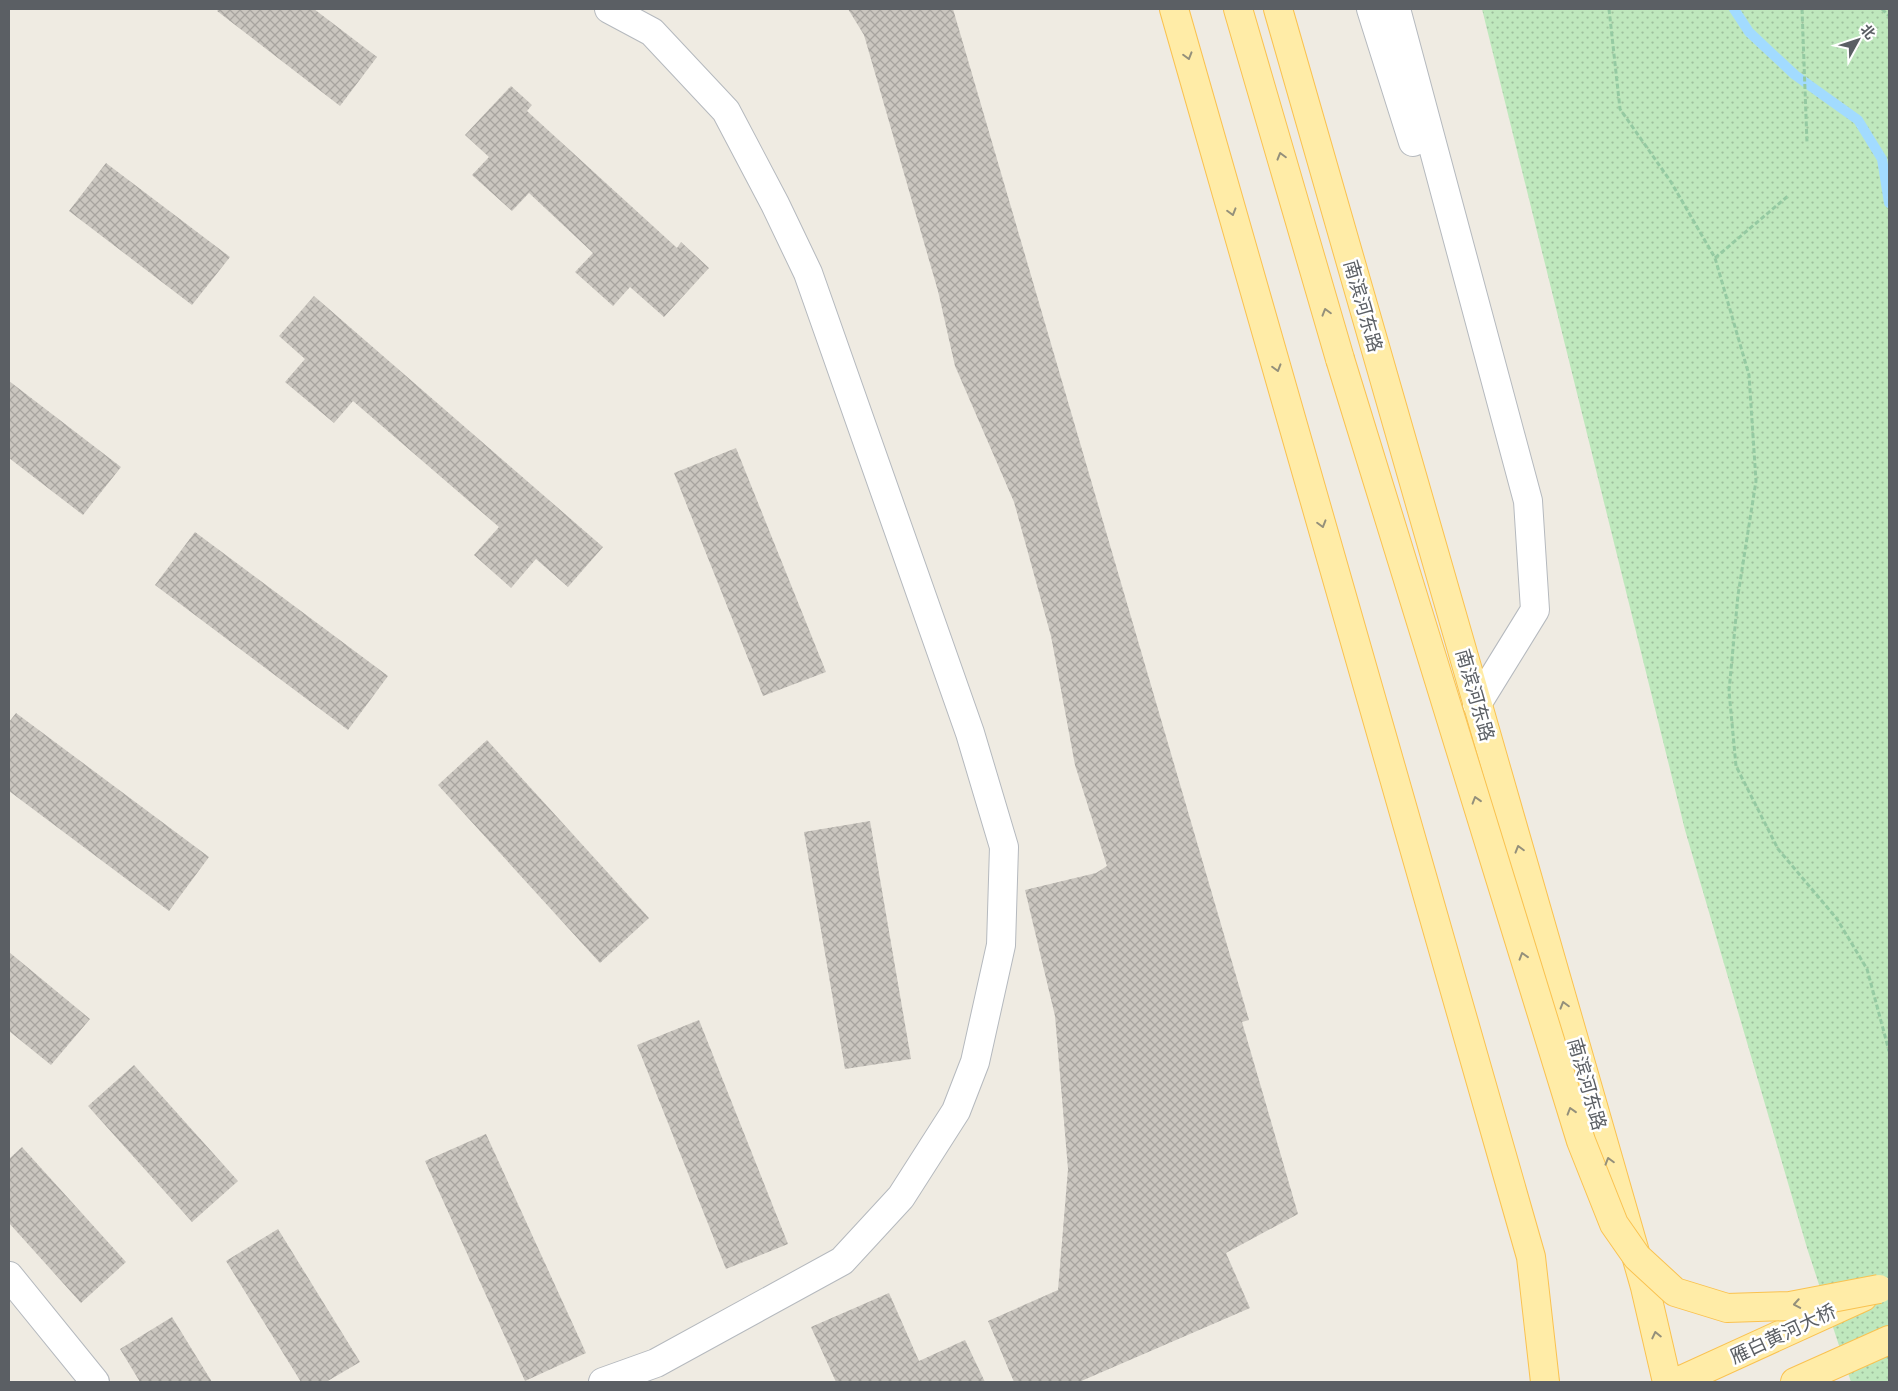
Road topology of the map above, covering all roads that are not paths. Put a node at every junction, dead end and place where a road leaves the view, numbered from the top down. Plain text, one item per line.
1 (1174, 9) edge
2 (1238, 9) edge
3 (1278, 9) edge
4 (1371, 9) edge
5 (1396, 9) edge
6 (613, 10) edge
7 (1528, 501) junction
8 (1478, 704) junction
9 (9, 1276) edge
10 (1884, 1287) edge
11 (1884, 1342) edge
12 (95, 1382) edge
13 (603, 1382) edge
14 (1545, 1382) edge
15 (1668, 1382) edge
16 (1677, 1382) edge
17 (1795, 1382) edge
18 (1829, 1382) edge

1 -> 14 main road
10 -> 2 main road, bridge
3 - 8 main road, 南滨河东路
4 - 7 street
5 - 7 street
6 - 13 street
7 - 8 street
15 -> 8 main road, 南滨河东路
9 - 12 street
10 - 16 main road, 雁白黄河大桥, bridge
11 - 17 main road
11 - 18 main road

